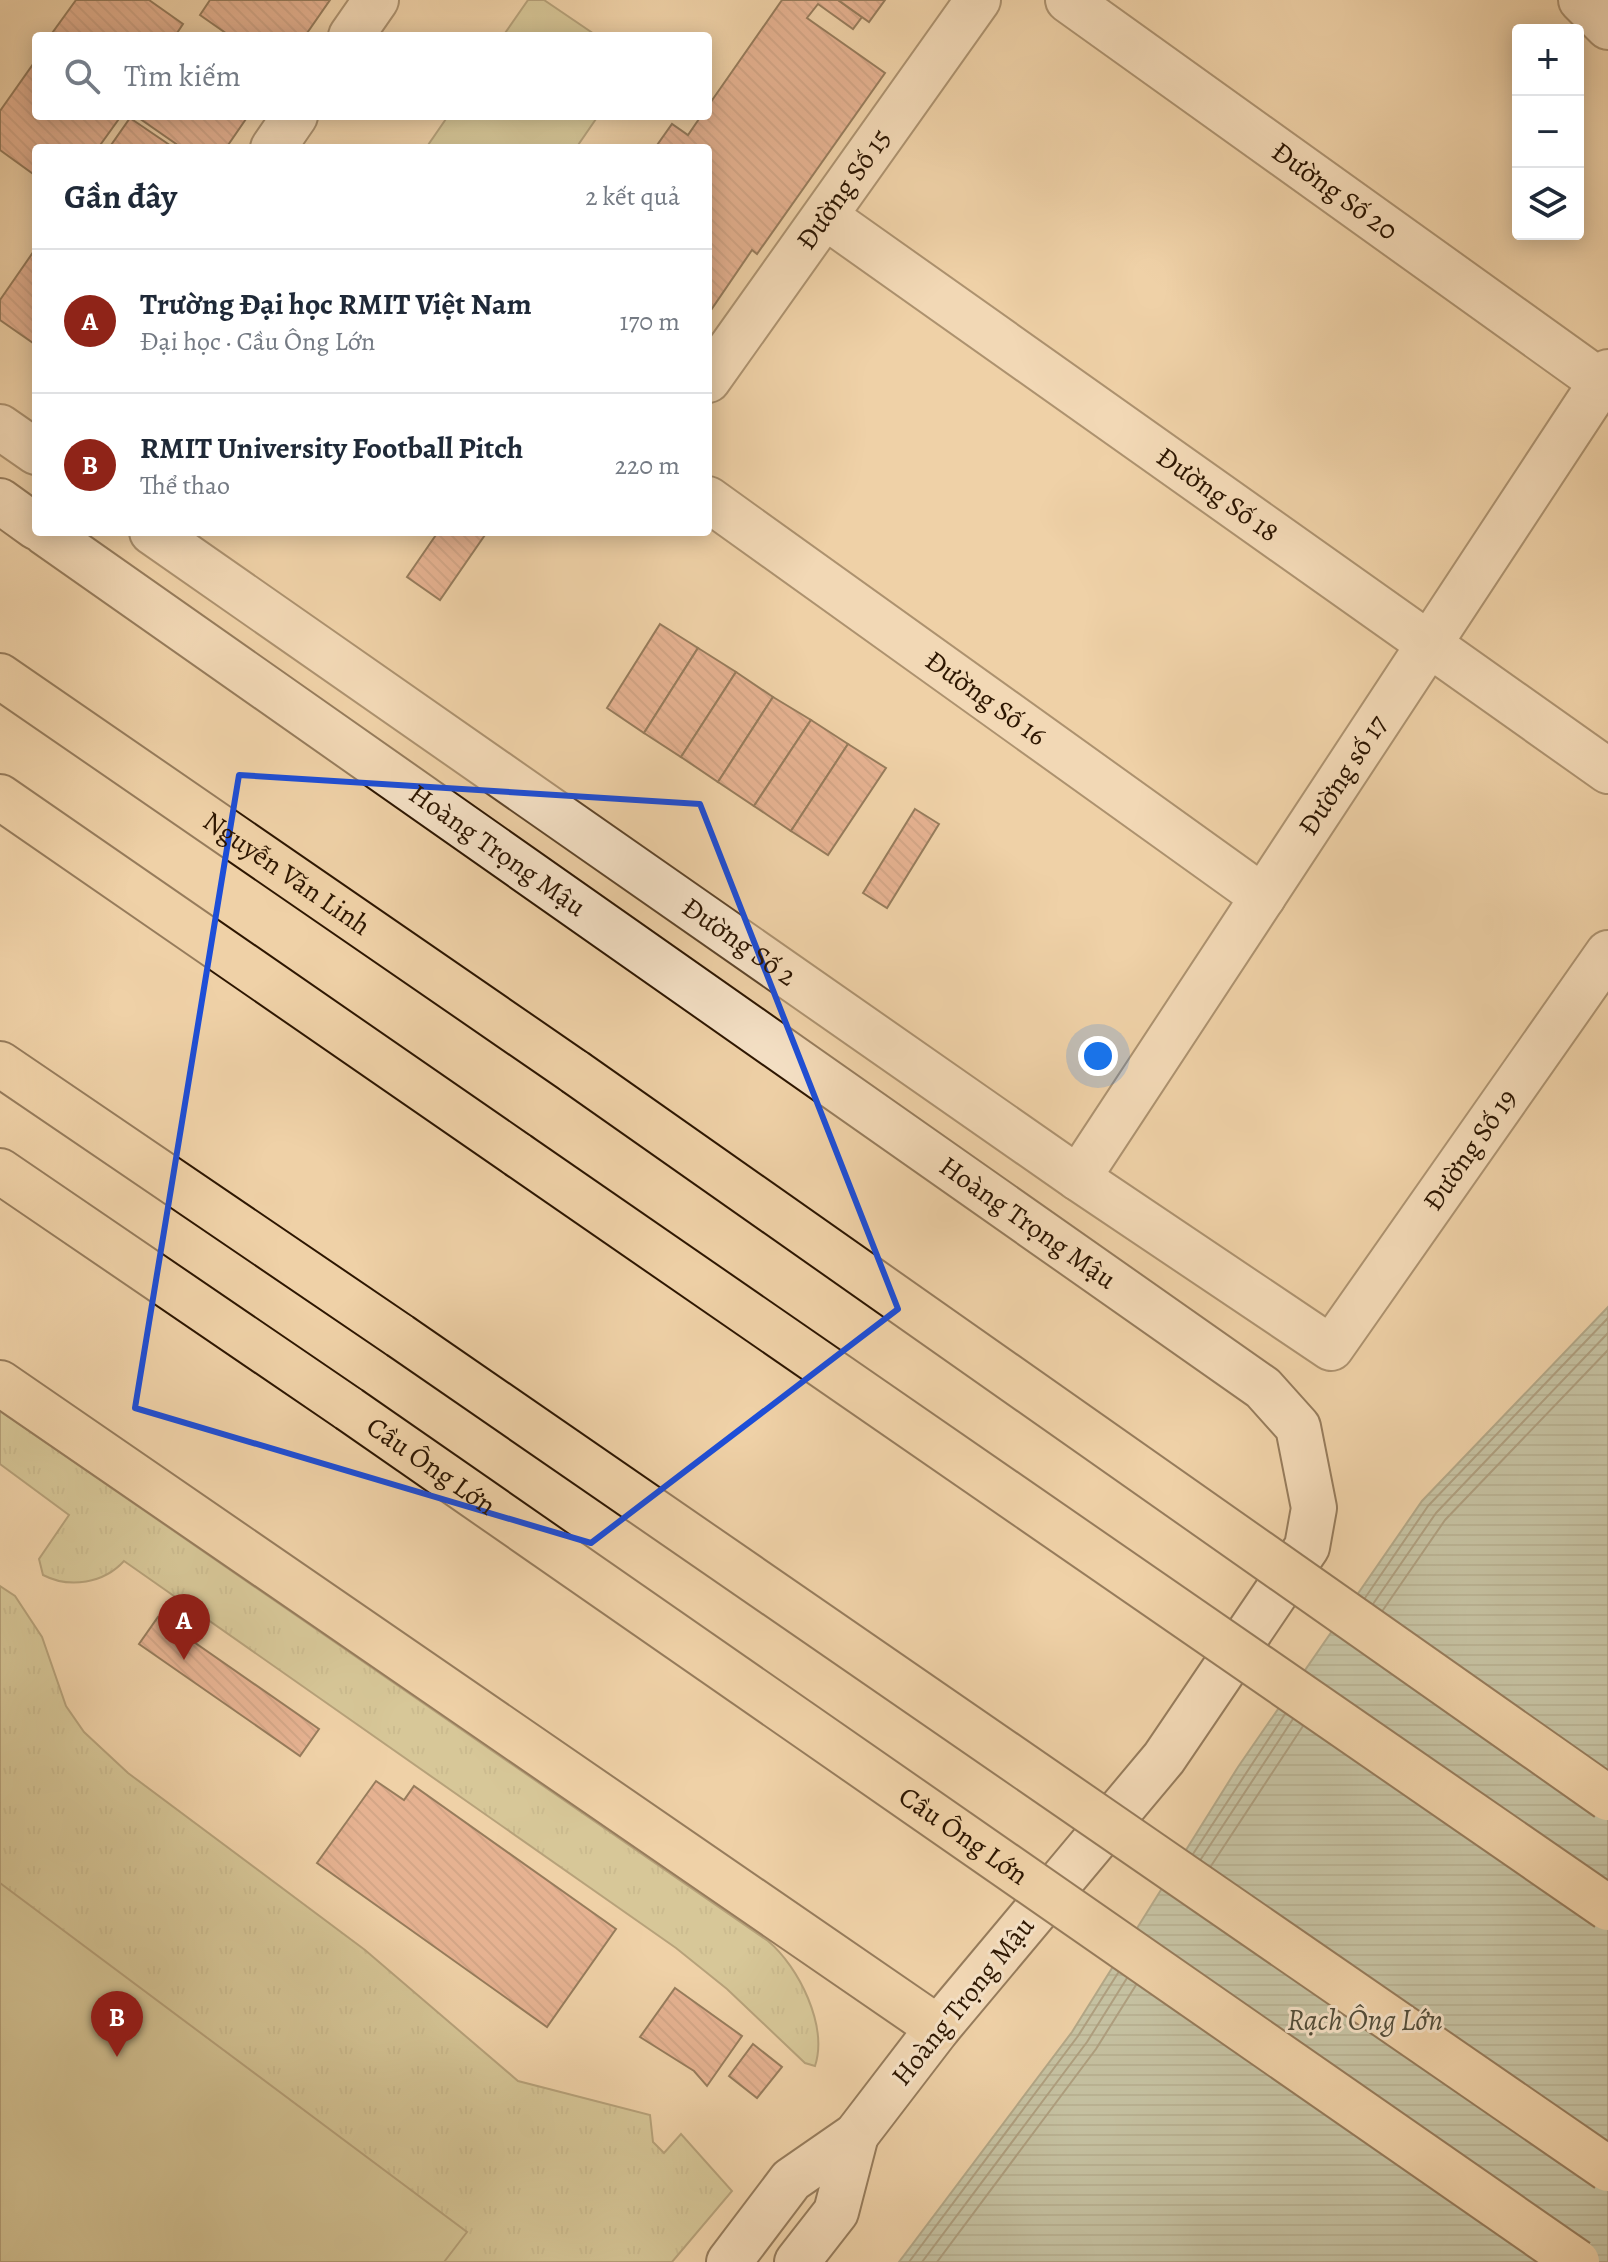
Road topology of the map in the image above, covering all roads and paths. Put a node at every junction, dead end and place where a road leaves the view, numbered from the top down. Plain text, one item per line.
1 (376, 0) edge
2 (978, 0) edge
3 (1068, 0) edge
4 (1581, 0) edge
5 (1608, 27) edge
6 (354, 32) edge
7 (292, 120) edge
8 (276, 144) edge
9 (826, 217) junction
10 (712, 374) edge
11 (1605, 377) edge
12 (0, 427) edge
13 (32, 449) edge
14 (0, 501) edge
15 (712, 502) edge
16 (32, 524) edge
17 (50, 536) edge
18 (158, 536) edge
19 (1430, 643) junction
20 (0, 676) edge
21 (1608, 771) edge
22 (0, 797) edge
23 (1263, 897) junction
24 (1608, 953) edge
25 (0, 1064) edge
26 (0, 1171) edge
27 (1078, 1178) junction
28 (1331, 1348) joint
29 (0, 1383) edge
30 (1608, 1798) edge
31 (1608, 1908) edge
32 (938, 2028) junction
33 (856, 2135) junction
34 (1608, 2169) edge
35 (729, 2262) edge
36 (797, 2262) edge
37 (1577, 2262) edge

1 - 6 street
2 - 9 street, Đường Số 15
3 - 11 street, Đường Số 20
4 - 5 street
7 - 8 street
9 - 10 street, Đường Số 15
9 - 19 street, Đường Số 18
11 - 19 street, Đường số 17
12 - 13 street
14 - 16 street
15 - 23 street, Đường Số 16
17 - 32 street, Hoàng Trọng Mậu
18 - 27 street, Đường Số 2
19 - 21 street, Đường Số 18
19 - 23 street, Đường số 17
20 - 30 main road, Nguyễn Văn Linh, bridge
22 - 31 main road, bridge
23 - 27 street, Đường số 17
24 - 28 street, Đường Số 19
25 - 34 main road, bridge
26 - 37 main road, Cầu Ông Lớn, bridge
27 - 28 street, Đường Số 2
29 - 32 main road
32 - 33 street, Hoàng Trọng Mậu
33 - 35 street, Hoàng Trọng Mậu
33 - 36 street, Hoàng Trọng Mậu

